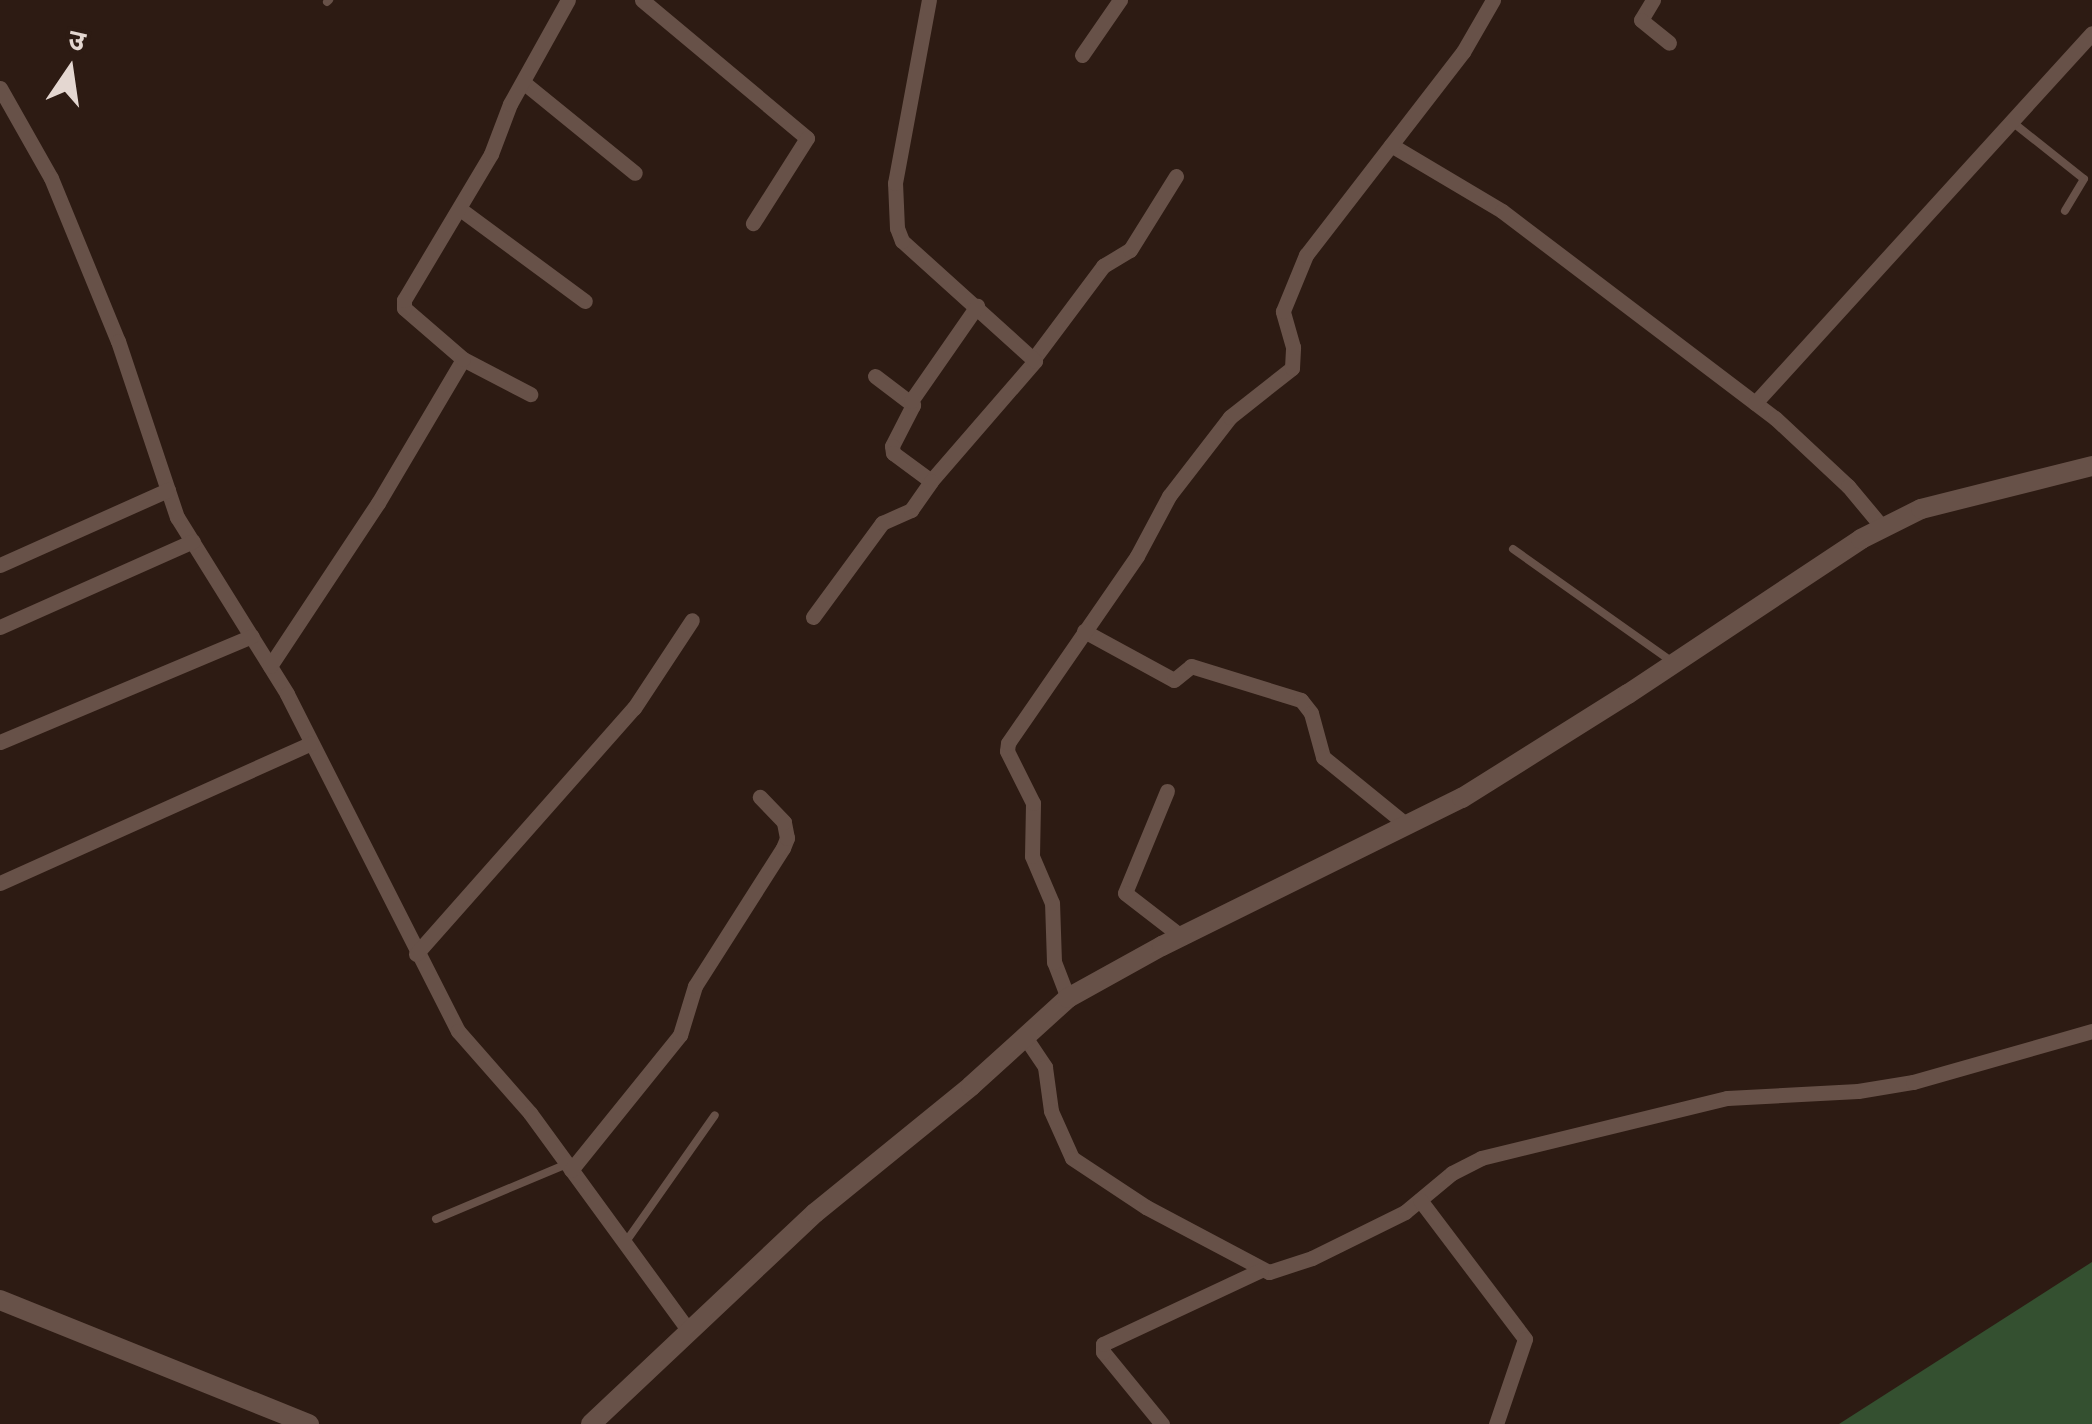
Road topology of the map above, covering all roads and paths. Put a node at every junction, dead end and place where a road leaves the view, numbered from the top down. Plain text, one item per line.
1 (568, 0) edge
2 (642, 0) edge
3 (929, 0) edge
4 (1120, 0) edge
5 (1493, 0) edge
6 (1653, 0) edge
7 (2092, 34) edge
8 (1668, 42) dead end
9 (1082, 55) dead end
10 (522, 82) junction
11 (0, 88) edge
12 (2011, 121) junction
13 (1391, 146) junction
14 (635, 173) dead end
15 (1176, 176) dead end
16 (460, 210) junction
17 (2066, 212) dead end
18 (753, 223) dead end
19 (584, 302) dead end
20 (978, 306) junction
21 (1035, 357) junction
22 (463, 359) junction
23 (875, 376) dead end
24 (530, 394) dead end
25 (910, 401) junction
26 (1755, 403) junction
27 (2092, 466) edge
28 (932, 481) junction
29 (168, 490) junction
30 (1882, 528) junction
31 (193, 541) junction
32 (1513, 550) dead end
33 (0, 565) edge
34 (813, 617) dead end
35 (692, 620) dead end
36 (0, 627) edge
37 (1084, 631) junction
38 (252, 636) junction
39 (1674, 663) junction
40 (270, 666) junction
41 (0, 742) edge
42 (311, 743) junction
43 (1167, 791) dead end
44 (760, 797) dead end
45 (1408, 826) junction
46 (0, 883) edge
47 (1182, 937) junction
48 (416, 954) junction
49 (1068, 998) junction
50 (2092, 1032) edge
51 (1025, 1037) junction
52 (715, 1115) dead end
53 (569, 1167) junction
54 (1420, 1200) junction
55 (436, 1219) dead end
56 (625, 1243) junction
57 (1261, 1270) junction
58 (0, 1300) edge
59 (689, 1331) junction
60 (309, 1424) edge
61 (592, 1424) edge
62 (1162, 1424) edge
63 (1496, 1424) edge

1 - 10 street
2 - 18 street
3 - 20 street
4 - 9 street
5 - 13 street
6 - 8 street
7 - 12 street
10 - 14 street
10 - 16 street
11 - 29 street
12 - 17 lane
12 - 26 street
13 - 26 street
13 - 37 street
15 - 21 street
16 - 19 street
16 - 22 street
20 - 21 street
20 - 25 street
21 - 28 street
22 - 24 street
22 - 40 street
23 - 25 street
25 - 28 street
26 - 30 street
27 - 30 street
28 - 34 street
29 - 31 street
29 - 33 street
30 - 39 street
31 - 36 street
31 - 38 street
32 - 39 lane
35 - 48 street
37 - 45 street
37 - 49 street
38 - 40 street
38 - 41 street
39 - 45 street
40 - 42 street
42 - 46 street
42 - 48 street
43 - 47 street
44 - 53 street
45 - 47 street
47 - 49 street
48 - 53 street
49 - 51 street
50 - 54 street
51 - 57 street
51 - 59 street
52 - 56 lane
53 - 55 lane
53 - 56 street
54 - 57 street
54 - 63 street
56 - 59 street
57 - 62 street
58 - 60 street
59 - 61 street

